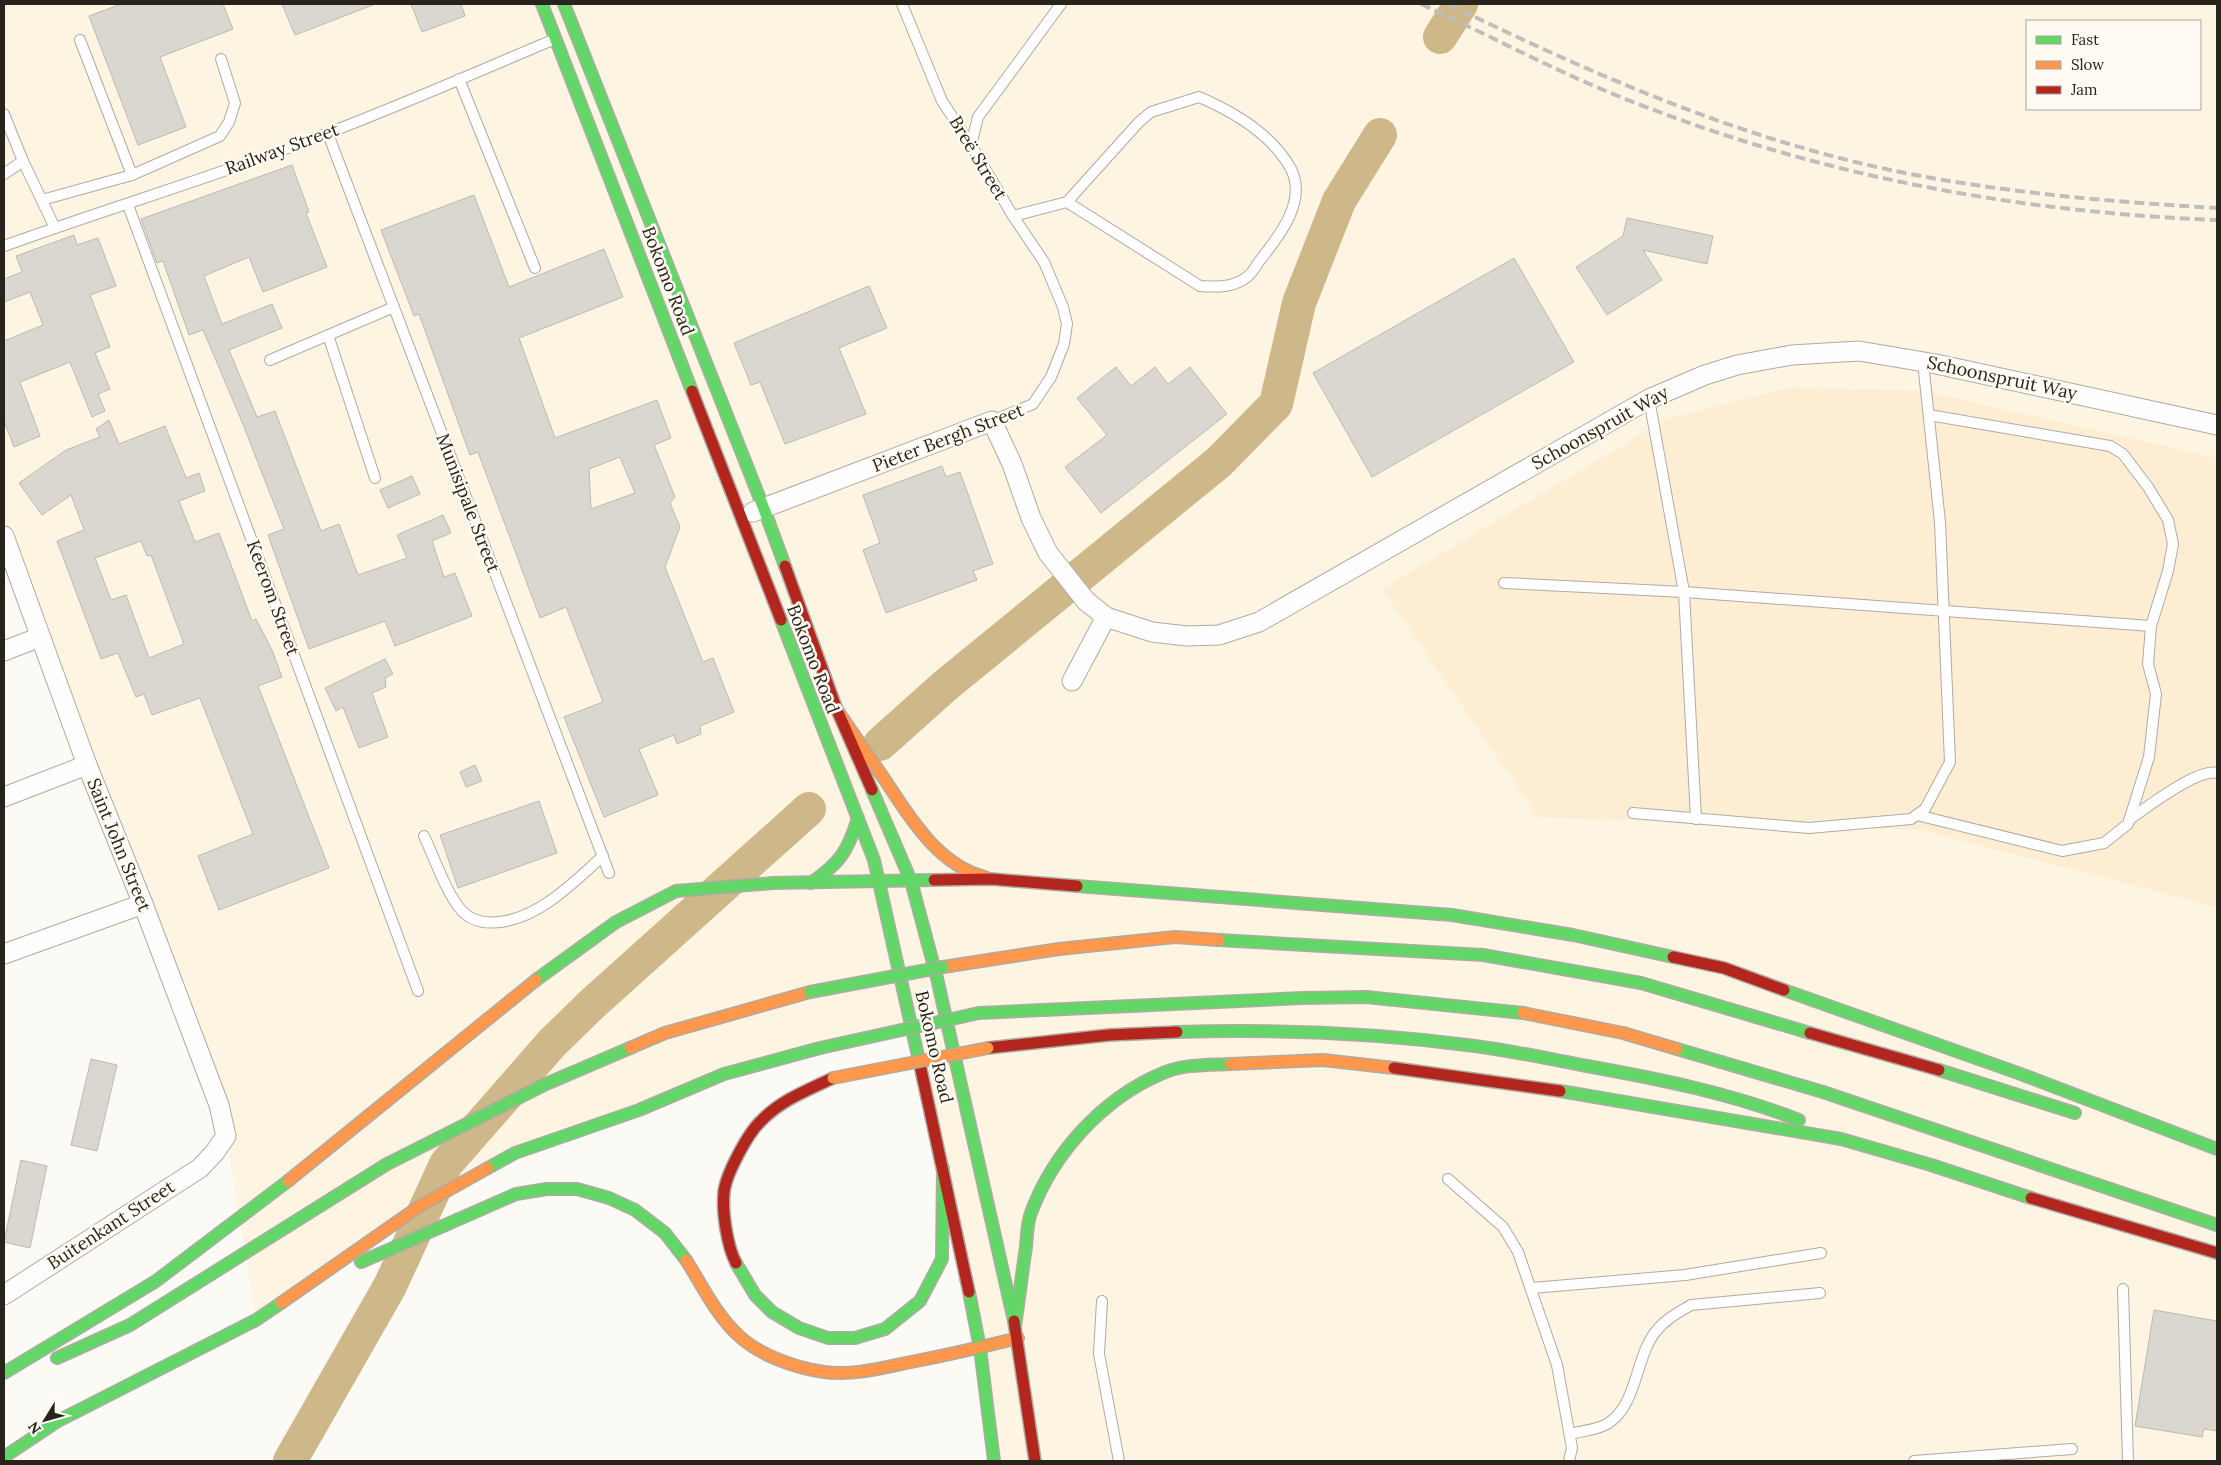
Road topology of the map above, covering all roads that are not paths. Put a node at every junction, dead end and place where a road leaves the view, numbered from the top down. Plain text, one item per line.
1 (542, 4) edge
2 (564, 4) edge
3 (902, 4) edge
4 (1061, 4) edge
5 (575, 32) junction
6 (556, 39) junction
7 (80, 40) dead end
8 (221, 59) dead end
9 (459, 79) junction
10 (4, 114) edge
11 (328, 134) junction
12 (971, 145) junction
13 (23, 161) junction
14 (4, 174) edge
15 (132, 175) junction
16 (42, 200) junction
17 (1067, 202) junction
18 (128, 205) junction
19 (1013, 216) junction
20 (55, 228) junction
21 (4, 246) edge
22 (535, 268) dead end
23 (394, 307) junction
24 (1063, 307) joint
25 (328, 335) junction
26 (270, 360) dead end
27 (1923, 362) junction
28 (1648, 399) junction
29 (1929, 415) junction
30 (992, 422) junction
31 (2217, 424) edge
32 (375, 478) dead end
33 (764, 508) junction
34 (740, 517) junction
35 (4, 536) edge
36 (1504, 583) dead end
37 (1684, 592) junction
38 (1944, 610) junction
39 (1106, 616) junction
40 (2151, 626) junction
41 (40, 637) junction
42 (4, 651) edge
43 (1072, 681) dead end
44 (838, 710) junction
45 (87, 765) junction
46 (2217, 773) edge
47 (4, 797) edge
48 (1633, 813) dead end
49 (1916, 815) junction
50 (858, 818) junction
51 (1696, 818) junction
52 (2130, 819) junction
53 (424, 836) dead end
54 (603, 856) junction
55 (609, 873) dead end
56 (991, 879) junction
57 (911, 881) junction
58 (879, 882) junction
59 (811, 883) junction
60 (143, 904) junction
61 (4, 954) edge
62 (418, 992) dead end
63 (2085, 1116) dead end
64 (1841, 1139) junction
65 (2161, 1140) dead end
66 (2217, 1149) edge
67 (215, 1152) joint
68 (2217, 1158) edge
69 (943, 1168) junction
70 (1448, 1179) dead end
71 (2217, 1225) edge
72 (1822, 1253) dead end
73 (2217, 1253) edge
74 (310, 1284) junction
75 (1532, 1288) junction
76 (2123, 1289) dead end
77 (1820, 1293) dead end
78 (4, 1295) edge
79 (1102, 1300) dead end
80 (1016, 1326) junction
81 (1018, 1338) junction
82 (980, 1348) junction
83 (49, 1362) dead end
84 (31, 1370) dead end
85 (4, 1373) edge
86 (4, 1383) edge
87 (1570, 1434) junction
88 (2072, 1449) dead end
89 (4, 1457) edge
90 (1964, 1459) edge
91 (994, 1461) edge
92 (1036, 1461) edge
93 (1118, 1461) edge
94 (1569, 1461) edge
95 (1914, 1461) edge
96 (2128, 1461) edge

1 - 6 main road, Bokomo Road
2 - 5 main road, Bokomo Road
3 - 12 lane, Breë Street
4 - 12 lane
5 - 6 lane, Railway Street
5 - 33 main road, Bokomo Road
6 - 9 lane, Railway Street
6 - 34 main road, Bokomo Road
7 - 15 lane
8 - 15 lane
9 - 11 lane, Railway Street
9 - 22 lane
10 - 13 lane
11 - 18 lane, Railway Street
11 - 23 lane, Munisipale Street
12 - 19 lane, Breë Street
13 - 14 lane
13 - 16 lane
15 - 16 lane
16 - 20 lane
17 - 17 lane
17 - 19 lane
18 - 20 lane, Railway Street
18 - 62 lane, Keerom Street
19 - 24 lane, Breë Street
20 - 21 lane, Railway Street
23 - 25 lane
23 - 54 lane, Munisipale Street
24 - 30 lane, Pieter Bergh Street
25 - 26 lane
25 - 32 lane
27 - 28 street, Schoonspruit Way
27 - 29 lane
27 - 31 street, Schoonspruit Way
28 - 37 lane
28 - 39 street, Schoonspruit Way
29 - 38 lane
29 - 40 lane
30 - 33 street, Pieter Bergh Street
30 - 39 street, Schoonspruit Way
33 - 34 street, Pieter Bergh Street
33 - 44 main road, Bokomo Road
34 - 50 main road, Bokomo Road
35 - 41 street, Saint John Street
36 - 37 lane
37 - 38 lane
37 - 51 lane
38 - 40 lane
38 - 49 lane
39 - 43 street
40 - 52 lane
41 - 42 street
41 - 45 street, Saint John Street
44 - 56 main road
44 - 57 main road, Bokomo Road
45 - 47 street
45 - 60 street, Saint John Street
46 - 52 lane
48 - 51 lane
49 - 51 lane
49 - 52 lane
50 - 58 main road, Bokomo Road
50 - 59 main road
53 - 54 lane
54 - 55 lane, Munisipale Street
56 - 57 main road
56 - 66 main road
57 - 58 main road
57 - 80 main road, Bokomo Road
58 - 59 main road
58 - 69 main road, Bokomo Road
59 - 85 main road
60 - 61 street
60 - 67 street, Saint John Street
63 - 83 main road, bridge
64 - 69 main road, bridge
64 - 73 main road
64 - 80 main road
65 - 68 main road
67 - 78 street, Buitenkant Street
69 - 82 main road, Bokomo Road
70 - 75 lane
71 - 74 main road, bridge
72 - 75 lane
74 - 82 main road
74 - 89 main road
75 - 87 lane
76 - 96 lane
77 - 87 lane
79 - 93 lane
80 - 81 main road, Bokomo Road
81 - 82 main road
81 - 92 main road, Bokomo Road
82 - 91 main road, Bokomo Road
84 - 86 main road
87 - 94 lane
88 - 90 lane
90 - 95 lane

